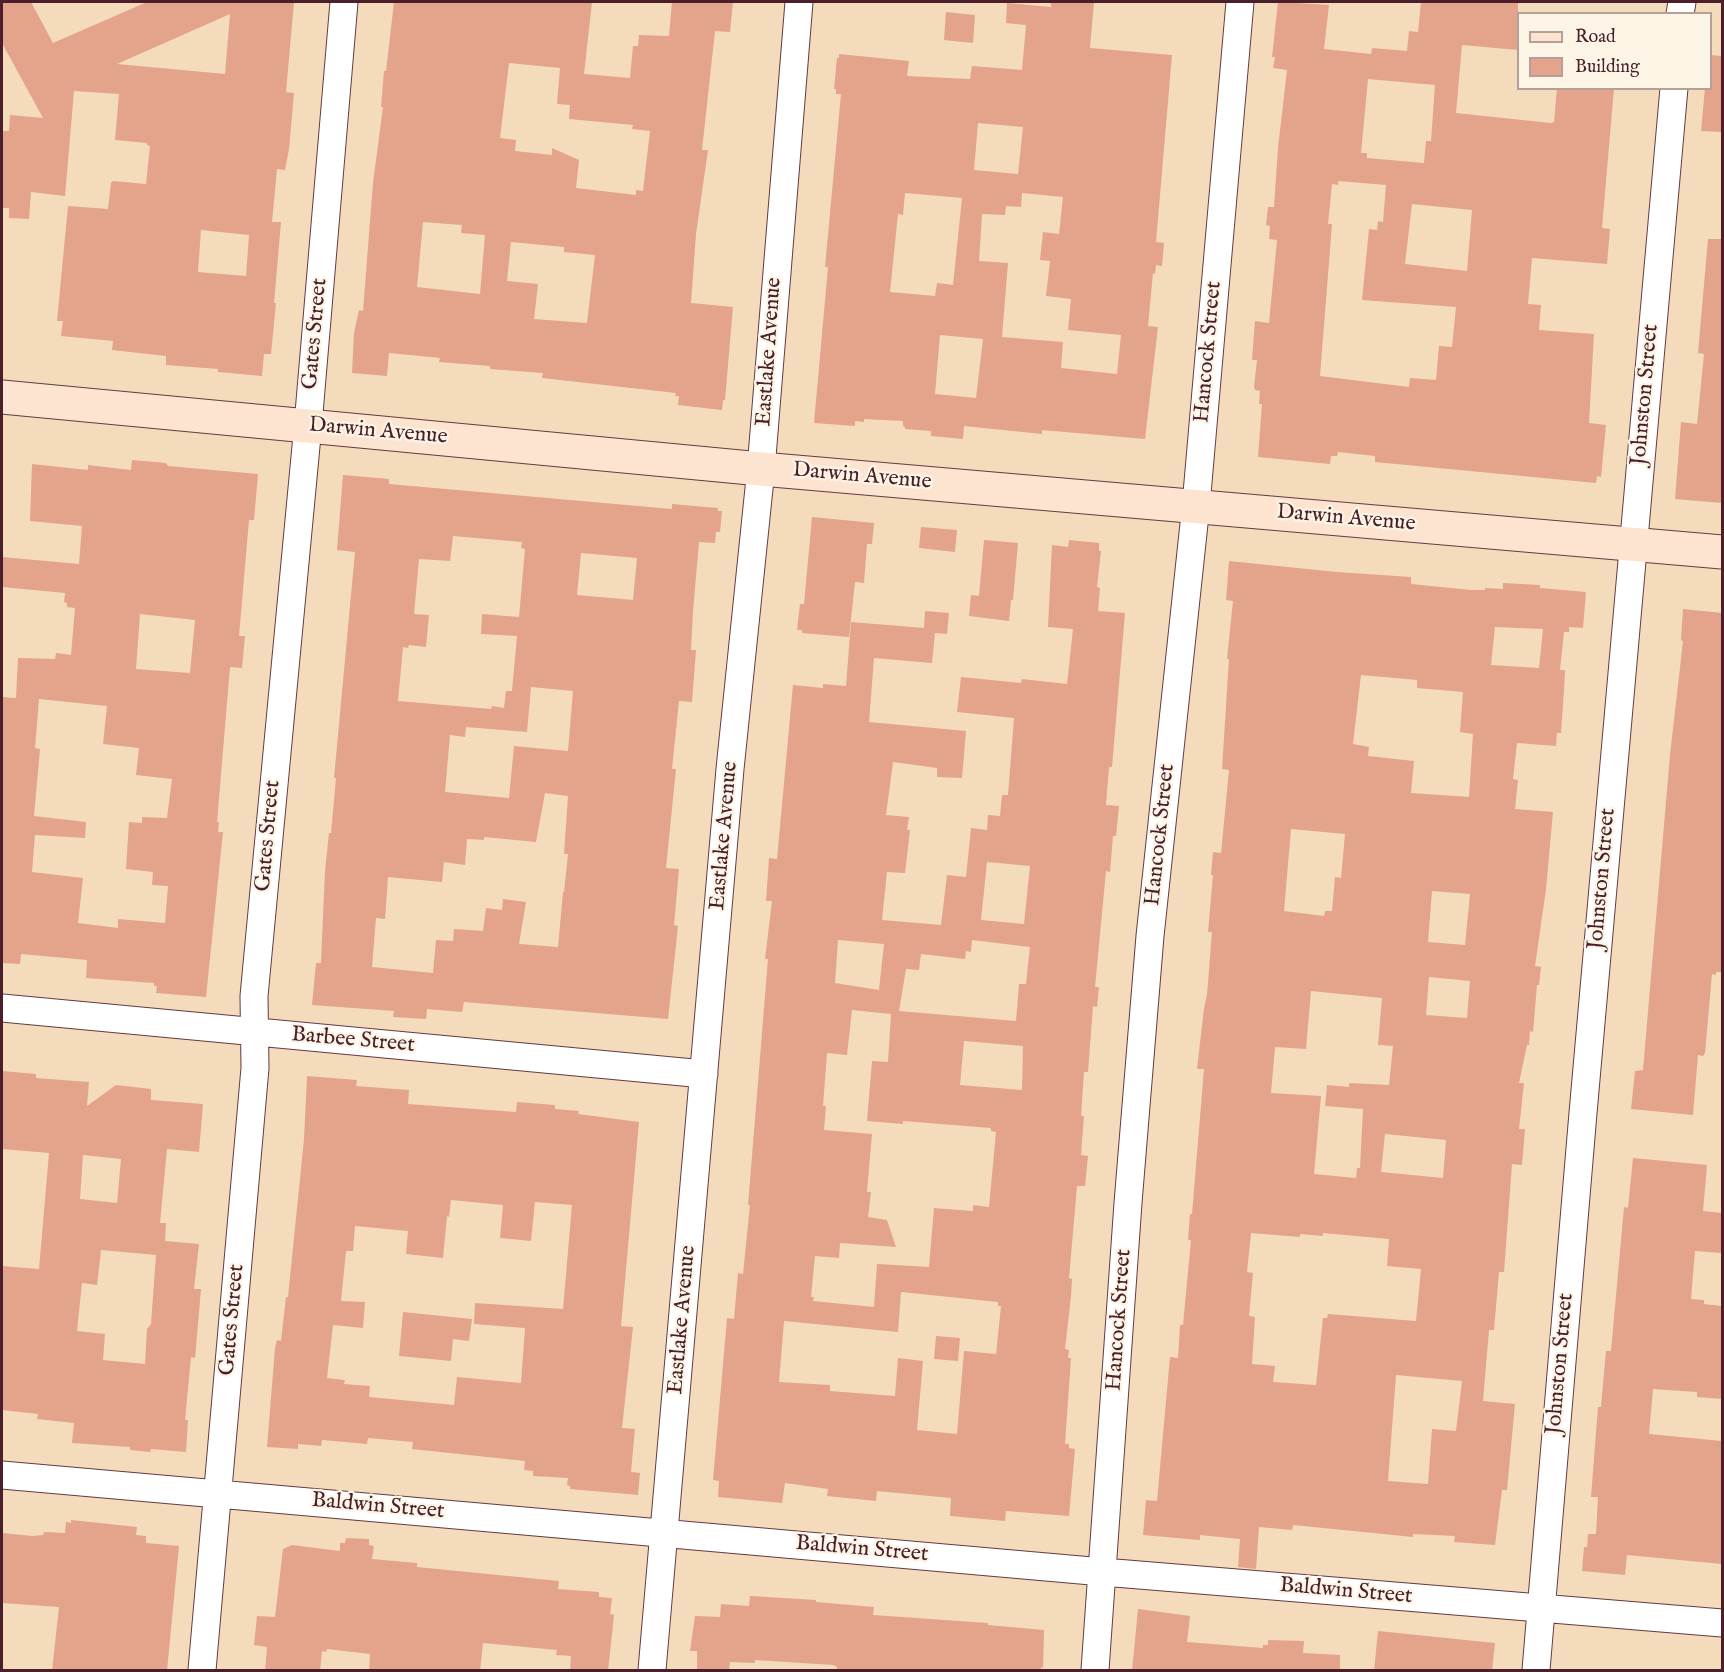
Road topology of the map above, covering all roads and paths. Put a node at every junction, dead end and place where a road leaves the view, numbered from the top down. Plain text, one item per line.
1 (344, 2) edge
2 (799, 2) edge
3 (1239, 2) edge
4 (1674, 90) edge
5 (2, 397) edge
6 (308, 425) junction
7 (761, 469) junction
8 (1196, 505) junction
9 (1633, 544) junction
10 (1722, 552) edge
11 (2, 1008) edge
12 (254, 1032) junction
13 (704, 1074) junction
14 (2, 1474) edge
15 (218, 1493) junction
16 (665, 1532) junction
17 (1103, 1572) junction
18 (1541, 1608) junction
19 (1722, 1623) edge
20 (202, 1671) edge
21 (652, 1671) edge
22 (1095, 1671) edge
23 (1536, 1671) edge

1 - 6 street, Gates Street
2 - 7 street, Eastlake Avenue
3 - 8 street, Hancock Street
4 - 9 street, Johnston Street
5 - 6 street, Darwin Avenue
6 - 7 street, Darwin Avenue
6 - 12 street, Gates Street
7 - 8 street, Darwin Avenue
7 - 13 street, Eastlake Avenue
8 - 9 street, Darwin Avenue
8 - 17 street, Hancock Street
9 - 10 street, Darwin Avenue
9 - 18 street, Johnston Street
11 - 12 street, Barbee Street
12 - 13 street, Barbee Street
12 - 15 street, Gates Street
13 - 16 street, Eastlake Avenue
14 - 15 street, Baldwin Street
15 - 16 street, Baldwin Street
15 - 20 street, Gates Street
16 - 17 street, Baldwin Street
16 - 21 street, Eastlake Avenue
17 - 18 street, Baldwin Street
17 - 22 street, Hancock Street
18 - 19 street, Baldwin Street
18 - 23 street, Johnston Street

